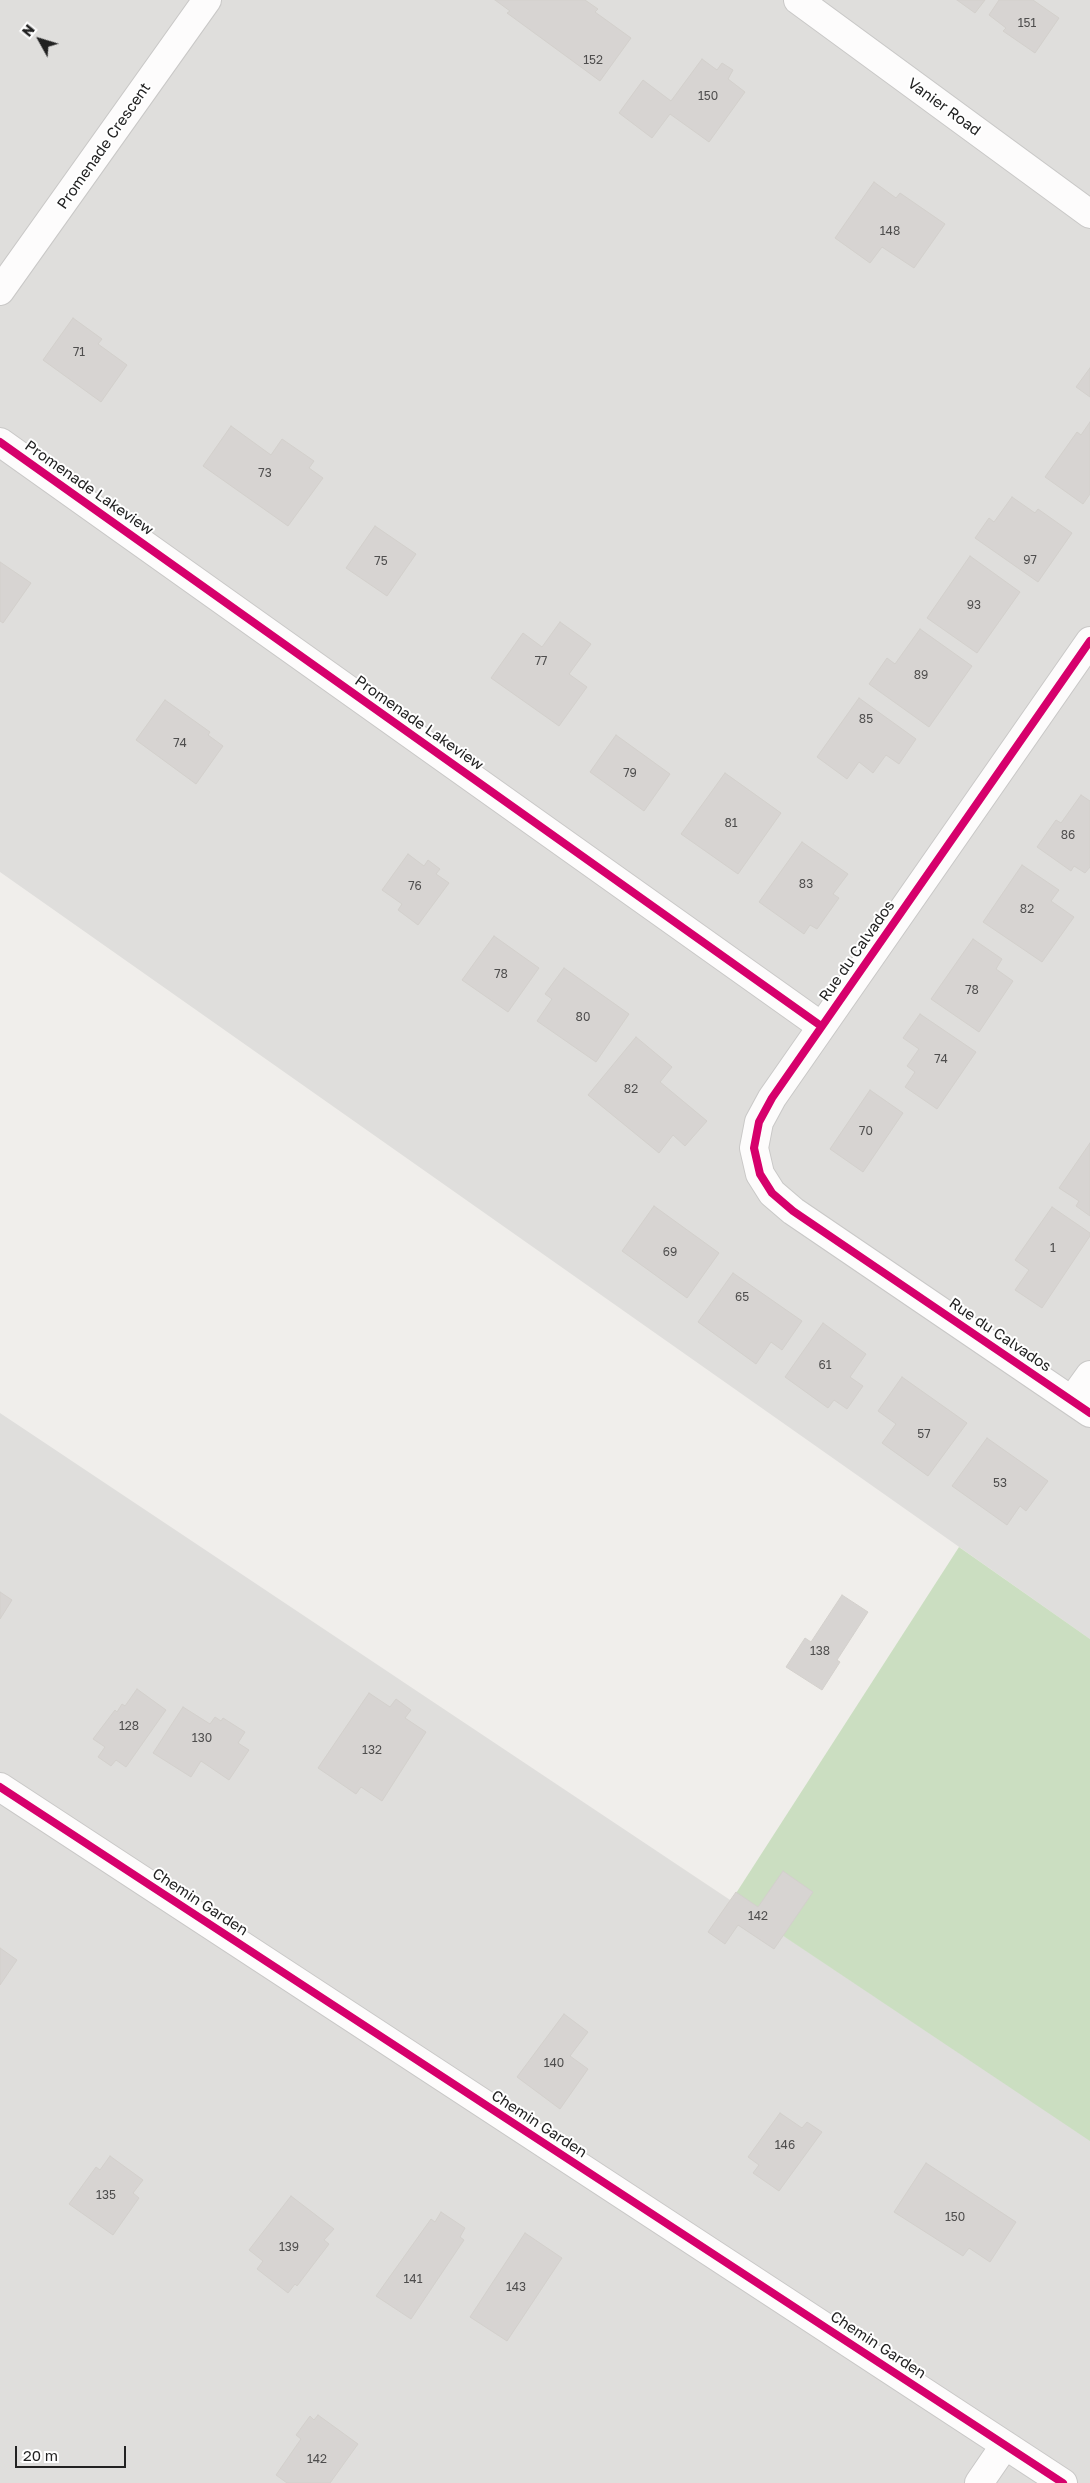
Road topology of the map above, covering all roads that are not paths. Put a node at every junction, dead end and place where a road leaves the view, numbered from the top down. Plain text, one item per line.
1 (207, 0) edge
2 (798, 0) edge
3 (1090, 214) edge
4 (0, 291) edge
5 (0, 442) edge
6 (1090, 641) edge
7 (821, 1026) junction
8 (1090, 1375) edge
9 (1081, 1406) edge
10 (0, 1787) edge
11 (1005, 2445) junction
12 (980, 2483) edge
13 (1063, 2483) edge

1 - 4 street, Promenade Crescent
2 - 3 street, Vanier Road
5 - 7 street, Promenade Lakeview
6 - 7 street, Rue du Calvados
7 - 9 street, Rue du Calvados
8 - 9 street
10 - 11 street, Chemin Garden
11 - 12 street
11 - 13 street, Chemin Garden

